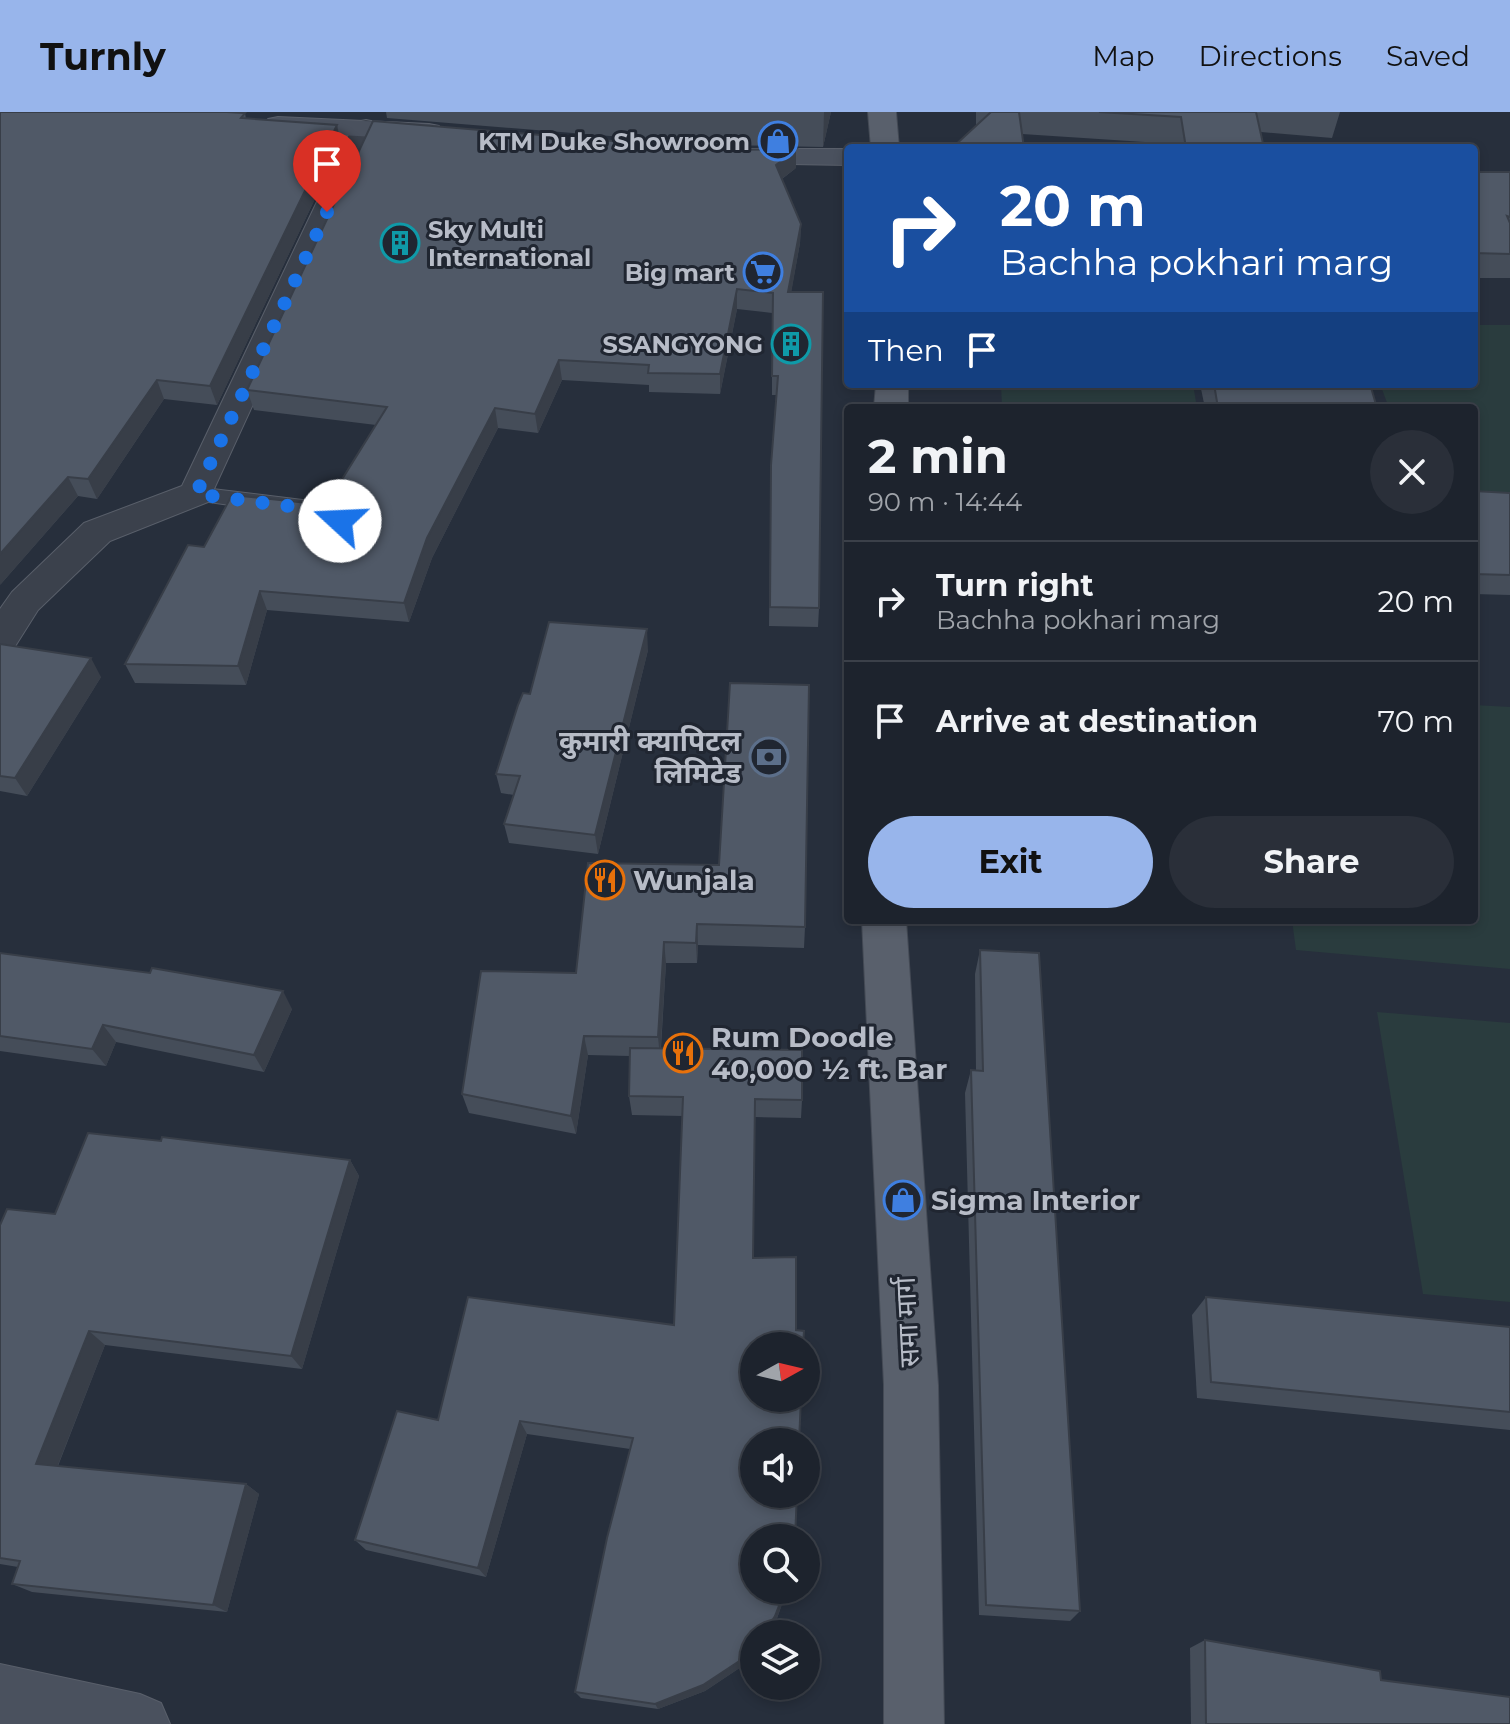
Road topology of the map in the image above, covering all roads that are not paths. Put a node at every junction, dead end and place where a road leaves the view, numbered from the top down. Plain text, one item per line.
1 (882, 112) edge
2 (304, 119) edge
3 (255, 124) edge
4 (366, 128) junction
5 (461, 134) edge
6 (885, 144) edge
7 (713, 157) edge
8 (844, 157) edge
9 (196, 494) junction
10 (326, 559) edge
11 (0, 638) edge
12 (884, 924) edge
13 (0, 1694) edge
14 (140, 1724) edge
15 (914, 1724) edge

1 - 6 main road
2 - 3 main road
2 - 4 main road
4 - 5 main road
4 - 9 street
7 - 8 main road
9 - 10 lane
9 - 11 street
12 - 15 main road, समा मार्ग
13 - 14 main road

